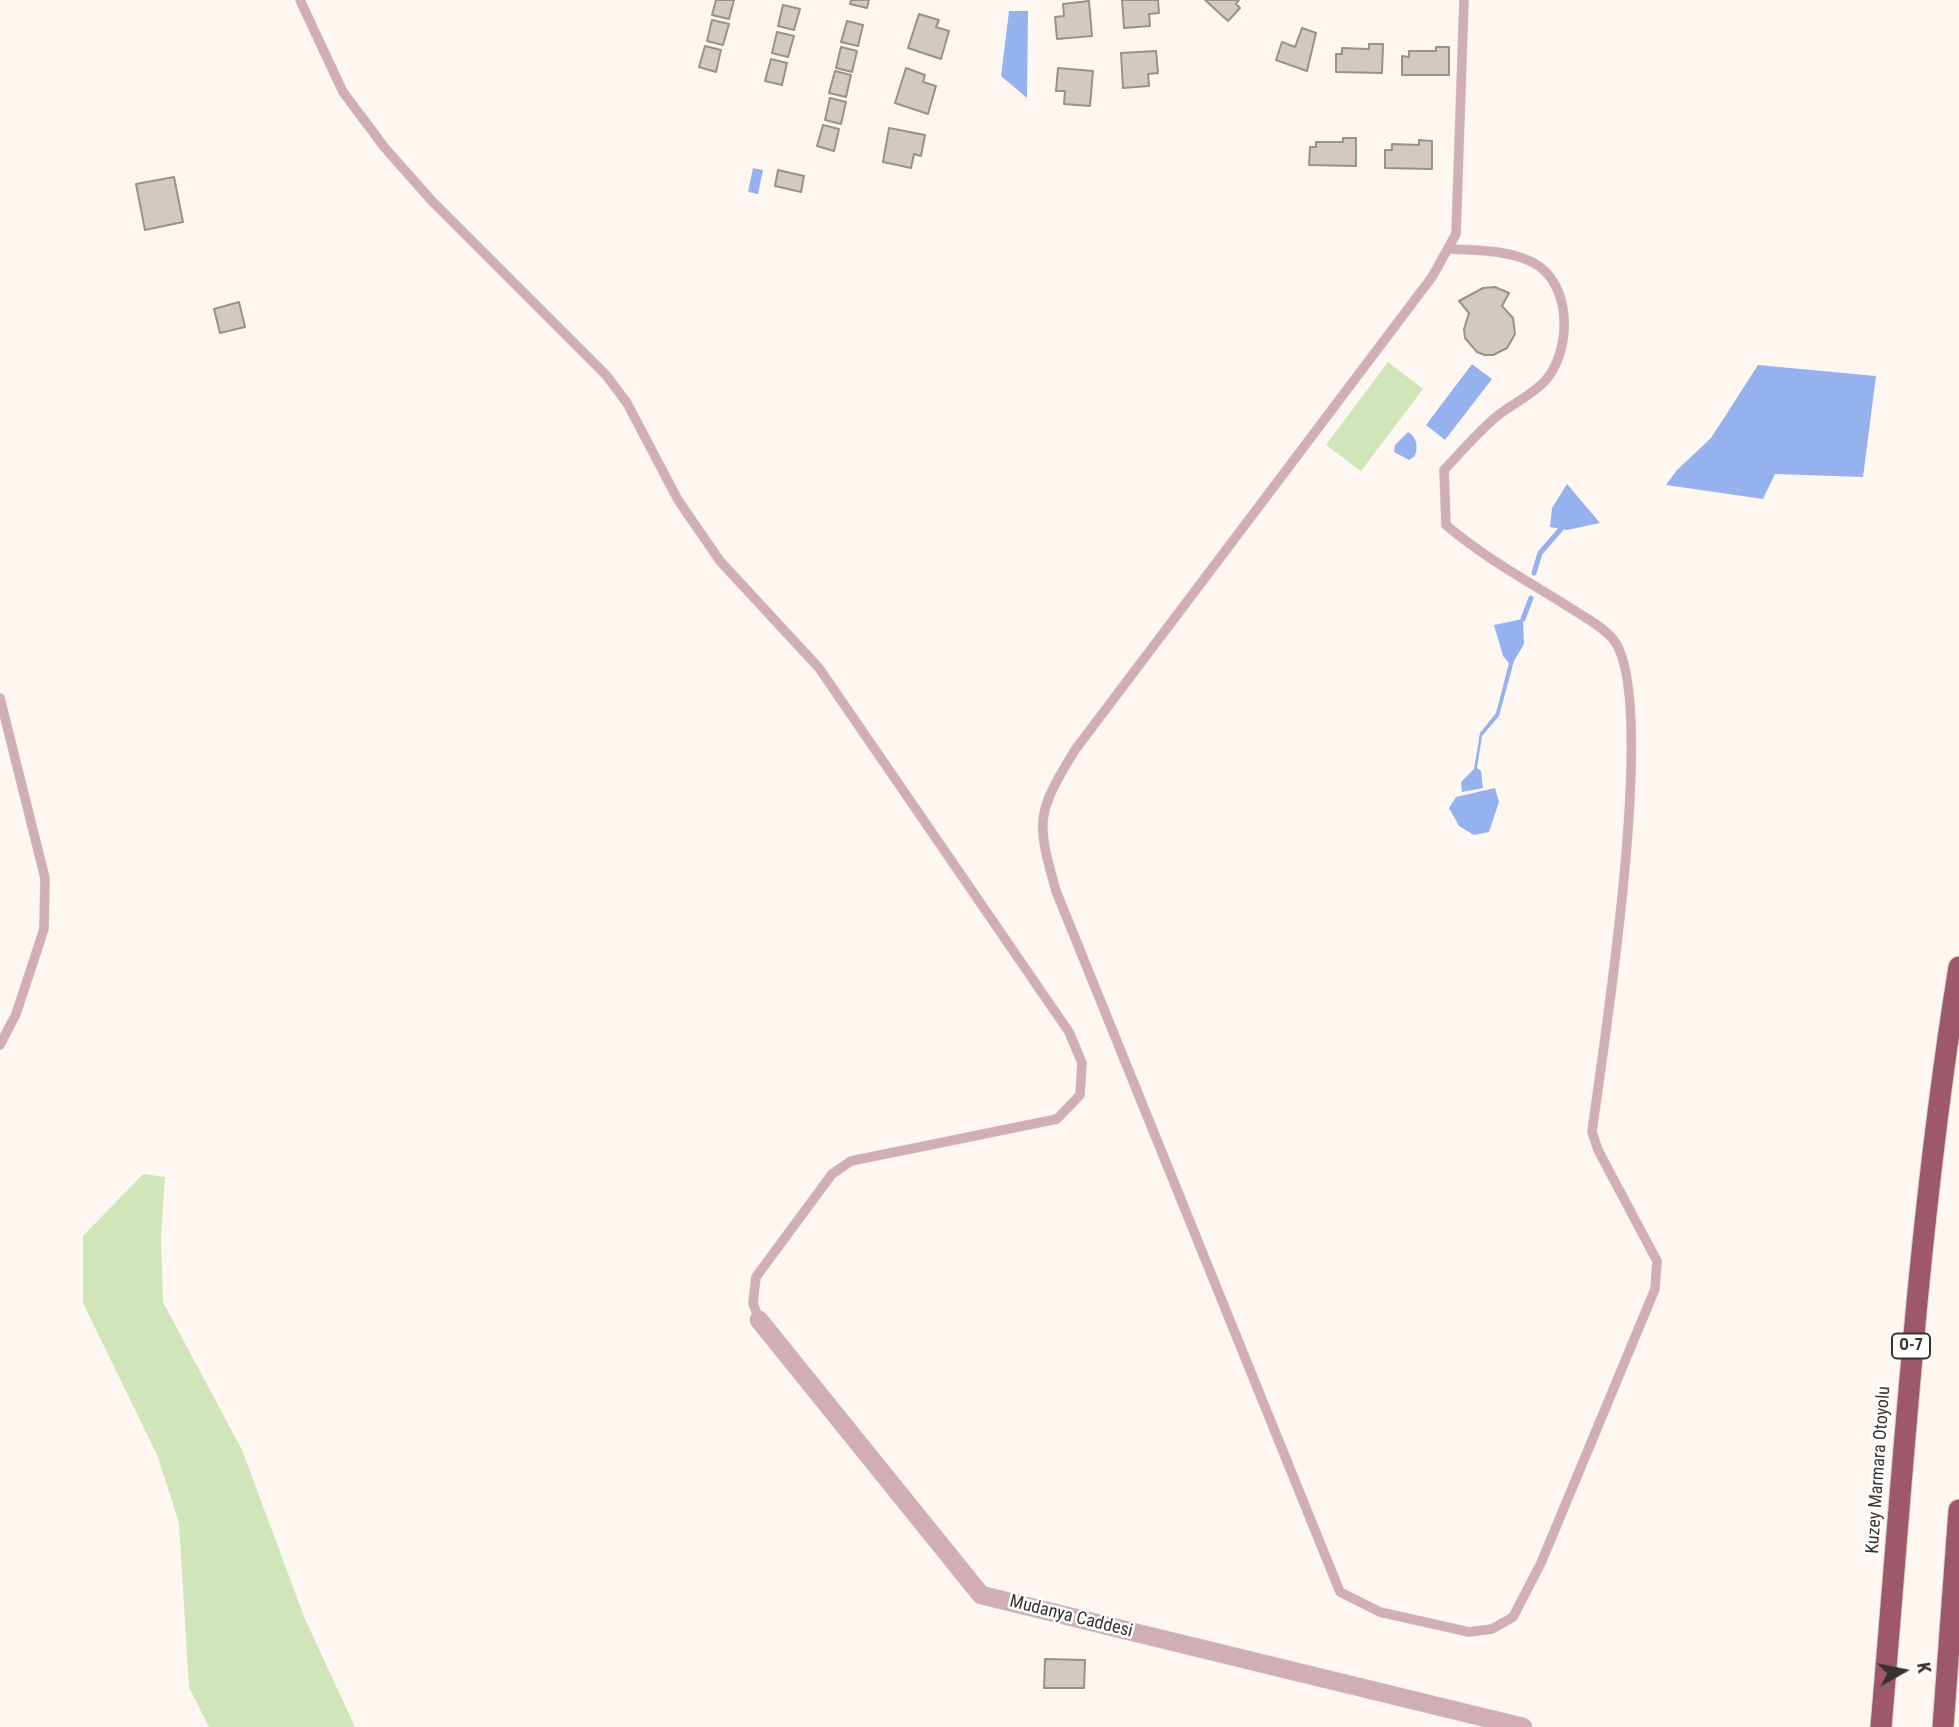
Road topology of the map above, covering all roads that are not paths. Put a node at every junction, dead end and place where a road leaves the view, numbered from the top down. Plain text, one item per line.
1 (300, 0) edge
2 (1464, 0) edge
3 (1448, 249) junction
4 (0, 698) edge
5 (1959, 967) edge
6 (0, 1045) edge
7 (759, 1320) joint
8 (1959, 1510) edge
9 (1514, 1725) edge
10 (1881, 1727) edge
11 (1943, 1727) edge

1 - 7 lane
2 - 3 lane
3 - 3 lane
4 - 6 lane
5 - 10 highway, Kuzey Marmara Otoyolu / O-7
7 - 9 street, Mudanya Caddesi
8 - 11 highway

